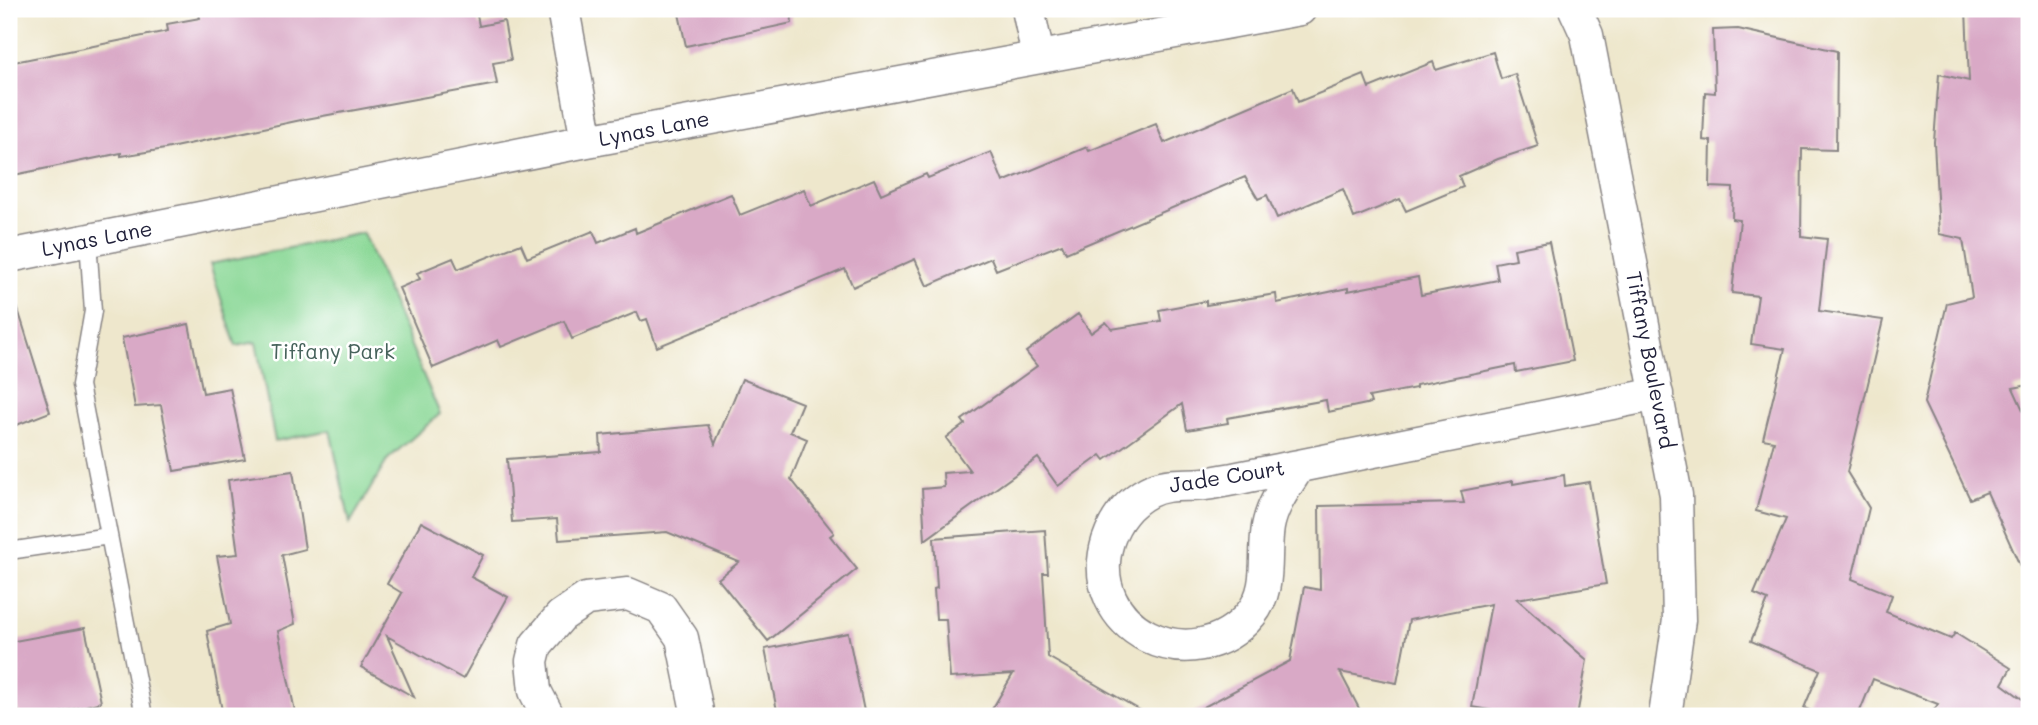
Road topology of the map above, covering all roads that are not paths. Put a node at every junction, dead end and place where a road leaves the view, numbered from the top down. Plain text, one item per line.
1 (563, 9) edge
2 (1028, 9) edge
3 (1300, 9) edge
4 (1574, 9) edge
5 (1038, 56) junction
6 (587, 141) junction
7 (88, 241) junction
8 (9, 256) edge
9 (1657, 394) junction
10 (1299, 466) junction
11 (109, 536) junction
12 (9, 551) edge
13 (144, 711) dead end
14 (548, 716) edge
15 (698, 716) edge
16 (1665, 716) edge

1 - 6 street
2 - 5 street
3 - 5 street, Lynas Lane
4 - 9 street, Tiffany Boulevard
5 - 6 street, Lynas Lane
6 - 7 street, Lynas Lane
7 - 8 street, Lynas Lane
7 - 11 lane
9 - 10 street, Jade Court
9 - 16 street, Tiffany Boulevard
10 - 10 street, Jade Court
11 - 12 lane
11 - 13 lane
14 - 15 street

